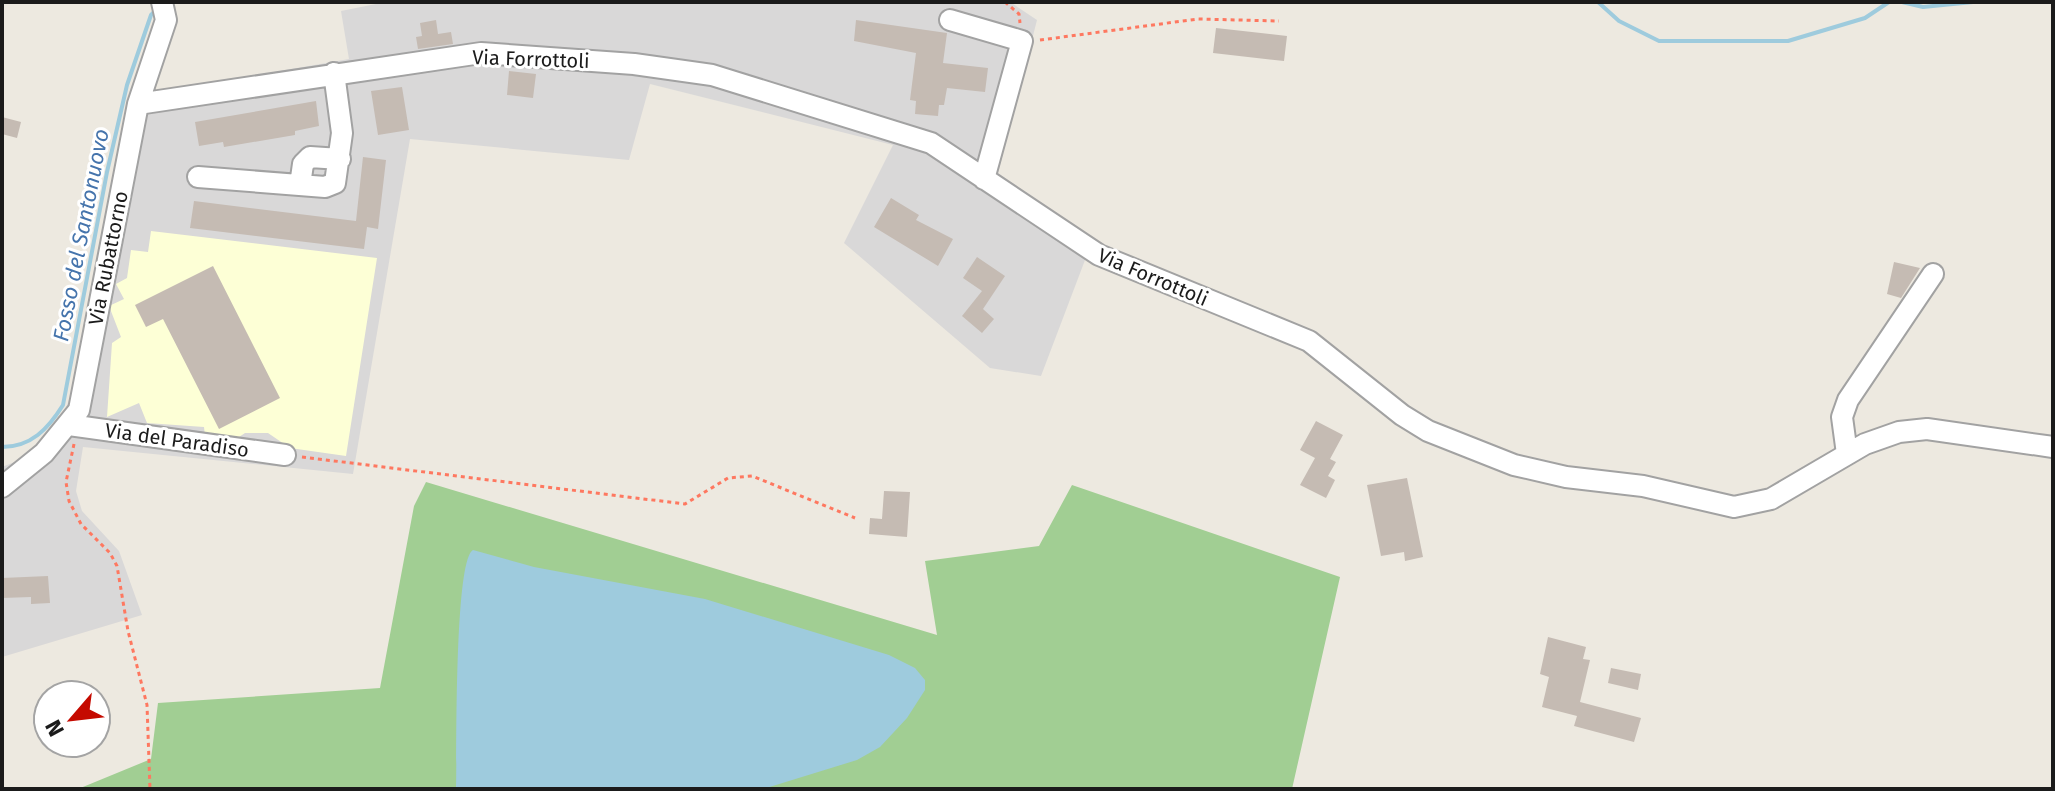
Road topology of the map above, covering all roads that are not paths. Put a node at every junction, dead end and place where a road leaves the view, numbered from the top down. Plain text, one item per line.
1 (164, 6) edge
2 (950, 20) dead end
3 (334, 73) junction
4 (138, 104) junction
5 (340, 159) junction
6 (198, 177) dead end
7 (984, 179) junction
8 (300, 185) junction
9 (1933, 274) dead end
10 (69, 425) junction
11 (2053, 447) edge
12 (1847, 454) junction
13 (285, 455) road end
14 (2, 487) edge

1 - 4 street, Via Rubattorno
2 - 7 street
3 - 4 street, Via Forrottoli
3 - 5 street
3 - 7 street, Via Forrottoli
4 - 10 street, Via Rubattorno
5 - 8 street
5 - 8 street
6 - 8 street
7 - 12 street, Via Forrottoli
9 - 12 street
10 - 13 street, Via del Paradiso
10 - 14 street, Via Rubattorno
11 - 12 street, Via Forrottoli

